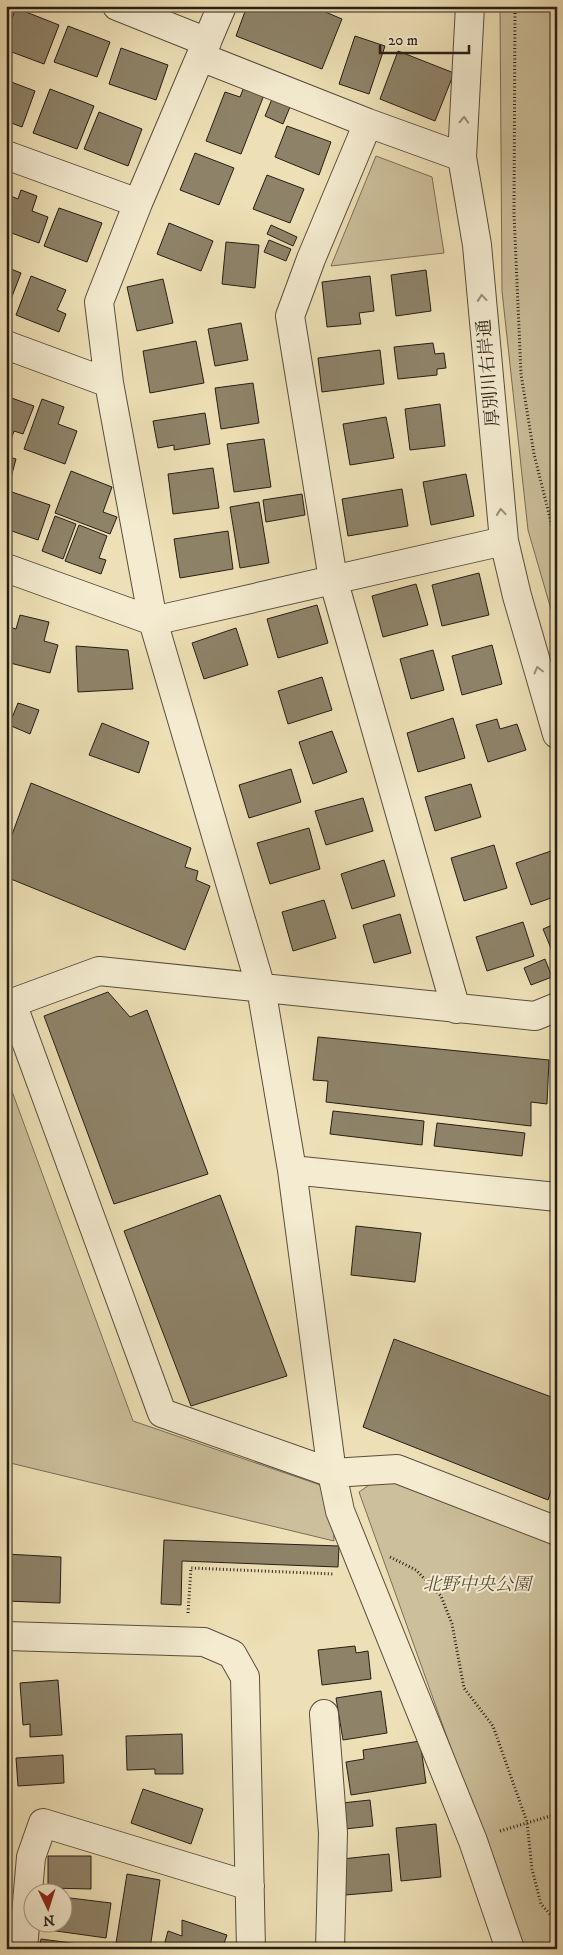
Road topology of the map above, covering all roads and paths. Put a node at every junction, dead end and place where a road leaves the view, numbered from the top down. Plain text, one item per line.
1 (117, 6) edge
2 (222, 6) edge
3 (470, 6) edge
4 (515, 6) edge
5 (204, 50) junction
6 (368, 123) junction
7 (6, 155) edge
8 (462, 157) junction
9 (138, 204) junction
10 (6, 345) edge
11 (109, 384) junction
12 (504, 541) junction
13 (557, 546) edge
14 (6, 568) edge
15 (333, 579) junction
16 (153, 621) junction
17 (557, 734) edge
18 (261, 988) junction
19 (557, 1007) edge
20 (456, 1009) junction
21 (292, 1170) junction
22 (557, 1197) edge
23 (332, 1473) junction
24 (557, 1532) edge
25 (351, 1539) junction
26 (336, 1574) dead end
27 (6, 1636) edge
28 (185, 1641) junction
29 (324, 1714) dead end
30 (557, 1814) edge
31 (528, 1822) junction
32 (473, 1841) junction
33 (250, 1886) junction
34 (557, 1922) edge
35 (23, 1949) edge
36 (251, 1949) edge
37 (330, 1949) edge
38 (510, 1949) edge

1 - 5 street
2 - 5 street
8 -> 3 street, 厚別川右岸通
4 - 13 path
5 - 6 street
5 - 9 street
6 - 8 street
6 - 15 street
7 - 9 street
12 -> 8 street, 厚別川右岸通
9 - 11 street
10 - 11 street
11 - 16 street
12 - 15 street
17 -> 12 street, 厚別川右岸通
14 - 16 street
15 - 16 street
15 - 20 street
16 - 18 street
18 - 20 street
18 - 21 street
18 - 23 street
19 - 20 street
21 - 22 street
21 - 23 street
23 - 24 street
23 - 25 street
25 - 31 path
25 - 32 street
26 - 28 path
27 - 28 street
28 - 33 street
29 - 37 street
30 - 31 path
31 - 32 path
31 - 34 path
32 - 38 street
33 - 35 street
33 - 36 street

